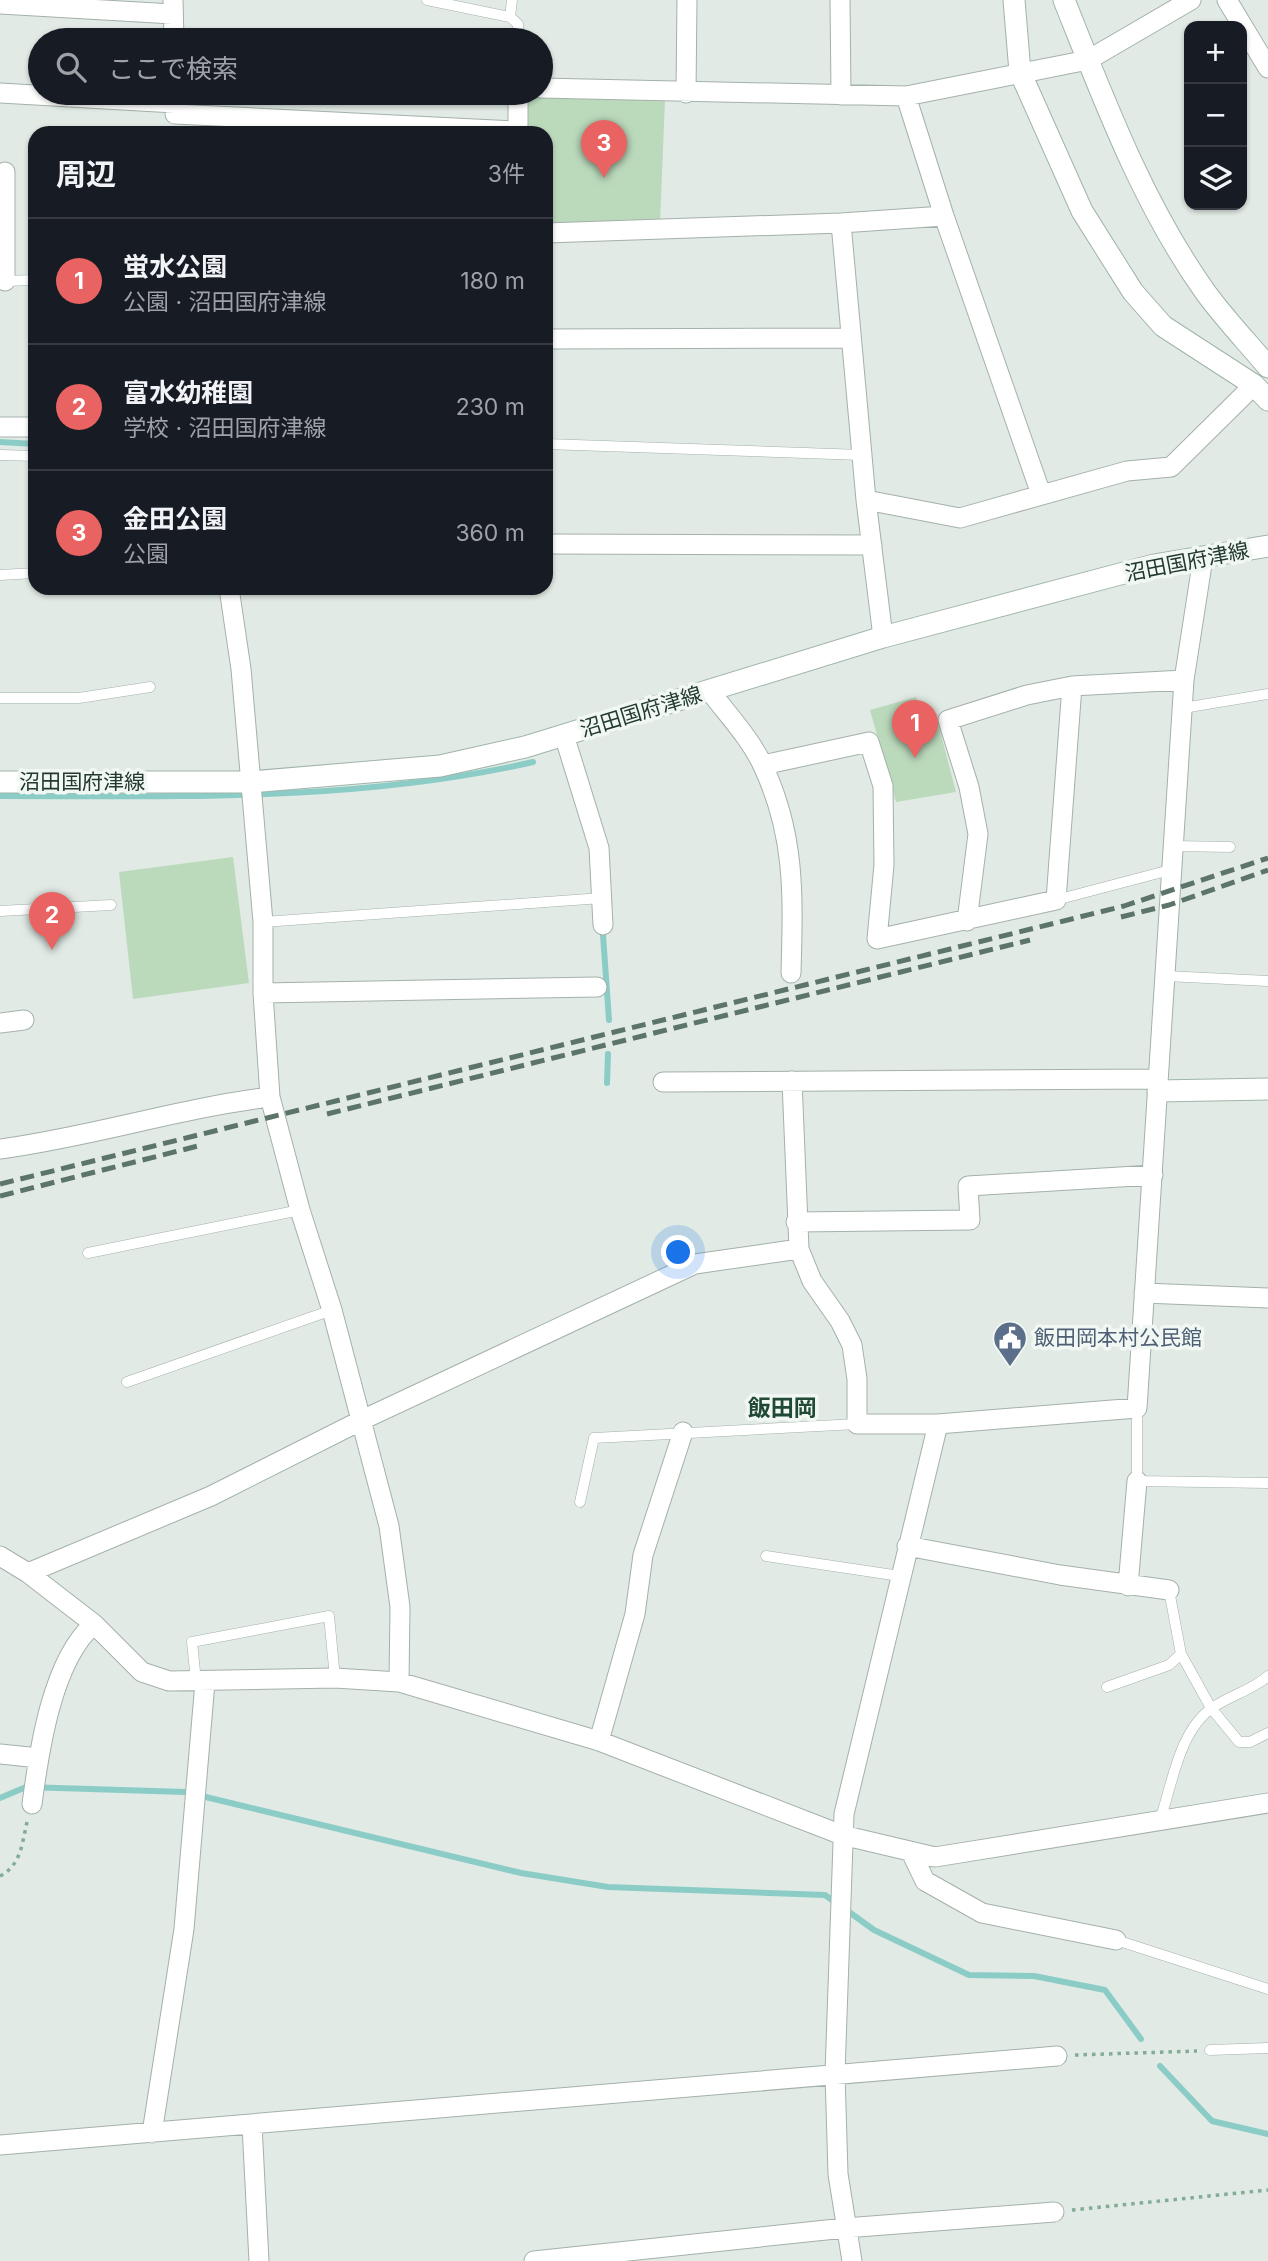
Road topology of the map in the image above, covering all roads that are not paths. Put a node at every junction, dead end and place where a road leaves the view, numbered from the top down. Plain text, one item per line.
1 (427, 0) edge
2 (512, 0) edge
3 (687, 0) edge
4 (840, 0) edge
5 (1014, 0) edge
6 (1064, 0) edge
7 (1191, 0) edge
8 (1227, 0) edge
9 (0, 4) edge
10 (173, 7) edge
11 (510, 17) junction
12 (174, 28) edge
13 (518, 28) edge
14 (1088, 60) junction
15 (1268, 68) edge
16 (1020, 72) junction
17 (553, 88) edge
18 (0, 93) edge
19 (686, 93) junction
20 (841, 95) junction
21 (28, 96) edge
22 (906, 96) junction
23 (117, 105) edge
24 (519, 105) edge
25 (175, 111) edge
26 (420, 126) edge
27 (518, 126) edge
28 (5, 172) dead end
29 (944, 216) junction
30 (841, 223) junction
31 (553, 233) edge
32 (28, 280) edge
33 (3, 281) edge
34 (850, 338) junction
35 (553, 339) edge
36 (1268, 368) edge
37 (1261, 393) edge
38 (0, 427) edge
39 (28, 427) edge
40 (553, 444) edge
41 (0, 455) edge
42 (862, 455) junction
43 (28, 456) edge
44 (1041, 494) junction
45 (866, 500) junction
46 (553, 544) edge
47 (872, 545) junction
48 (1268, 546) edge
49 (1203, 558) junction
50 (28, 573) edge
51 (0, 575) edge
52 (230, 595) edge
53 (883, 636) junction
54 (1184, 680) junction
55 (1072, 686) junction
56 (150, 687) dead end
57 (710, 691) junction
58 (1268, 694) edge
59 (0, 698) edge
60 (1183, 708) junction
61 (564, 735) junction
62 (763, 765) junction
63 (0, 782) edge
64 (250, 782) junction
65 (1172, 846) junction
66 (1230, 847) dead end
67 (1170, 870) junction
68 (601, 898) junction
69 (1056, 900) junction
70 (111, 905) dead end
71 (0, 911) edge
72 (967, 921) junction
73 (263, 922) junction
74 (603, 925) dead end
75 (791, 973) dead end
76 (1166, 976) junction
77 (1268, 981) edge
78 (597, 987) dead end
79 (264, 993) junction
80 (24, 1020) dead end
81 (0, 1023) edge
82 (792, 1081) junction
83 (663, 1083) dead end
84 (1158, 1085) junction
85 (1268, 1089) edge
86 (270, 1097) junction
87 (0, 1149) edge
88 (1153, 1175) junction
89 (300, 1210) junction
90 (796, 1222) junction
91 (800, 1249) junction
92 (89, 1253) dead end
93 (1144, 1293) junction
94 (1268, 1298) edge
95 (332, 1310) junction
96 (127, 1382) dead end
97 (1137, 1408) junction
98 (362, 1420) junction
99 (857, 1424) junction
100 (938, 1424) junction
101 (683, 1432) junction
102 (1137, 1481) junction
103 (1268, 1483) edge
104 (580, 1502) dead end
105 (907, 1546) junction
106 (0, 1556) edge
107 (766, 1556) dead end
108 (28, 1573) junction
109 (900, 1576) junction
110 (1128, 1586) junction
111 (1169, 1590) joint
112 (94, 1624) junction
113 (1181, 1654) junction
114 (1268, 1675) edge
115 (335, 1678) junction
116 (201, 1682) junction
117 (399, 1682) junction
118 (1107, 1687) dead end
119 (1211, 1709) junction
120 (1268, 1733) edge
121 (599, 1741) junction
122 (0, 1754) edge
123 (1268, 1803) edge
124 (1159, 1821) junction
125 (842, 1835) junction
126 (911, 1852) junction
127 (1116, 1940) joint
128 (1268, 1989) edge
129 (1268, 2048) edge
130 (1210, 2050) road end
131 (1057, 2056) road end
132 (835, 2074) junction
133 (252, 2125) junction
134 (152, 2133) junction
135 (0, 2145) edge
136 (1054, 2212) road end
137 (845, 2228) junction
138 (259, 2261) edge
139 (534, 2261) edge
140 (852, 2261) edge

1 - 11 lane
2 - 11 lane
3 - 19 street
4 - 20 street
5 - 16 main road
6 - 14 main road
7 - 14 street
8 - 15 street
9 - 10 street
10 - 12 street
11 - 13 lane
14 - 16 street
14 - 36 main road
16 - 22 street
16 - 37 main road
17 - 19 street
18 - 21 street
19 - 20 street
20 - 22 street
22 - 29 street
23 - 25 street
24 - 27 street
25 - 26 street
28 - 33 street
29 - 30 street
29 - 44 street
30 - 31 street
30 - 34 street
32 - 33 lane
34 - 35 street
34 - 42 street
37 - 44 street
38 - 39 street
40 - 42 lane
41 - 43 lane
42 - 45 street
44 - 45 street
45 - 47 street
46 - 47 street
47 - 53 street
48 - 49 main road, 沼田国府津線
49 - 53 main road, 沼田国府津線
49 - 54 street
50 - 51 lane
52 - 64 street
53 - 57 main road, 沼田国府津線
54 - 55 street
54 - 60 street
55 - 69 street
55 - 72 street
56 - 59 lane
57 - 61 main road, 沼田国府津線
57 - 62 street
58 - 60 lane
60 - 65 street
61 - 64 main road, 沼田国府津線
61 - 68 street
62 - 72 street
62 - 75 street
63 - 64 main road, 沼田国府津線
64 - 73 street
65 - 66 lane
65 - 67 street
67 - 69 lane
67 - 76 street
68 - 73 lane
68 - 74 street
69 - 72 street
70 - 71 lane
73 - 79 street
76 - 77 lane
76 - 84 street
78 - 79 street
79 - 86 street
80 - 81 street
82 - 83 street
82 - 84 street
82 - 90 street
84 - 85 main road
84 - 88 street
86 - 87 street
86 - 89 street
88 - 90 street
88 - 93 street
89 - 92 lane
89 - 95 street
90 - 91 street
91 - 98 street
91 - 99 street
93 - 94 street
93 - 97 street
95 - 96 lane
95 - 98 street
97 - 100 street
97 - 102 lane
98 - 108 street
98 - 117 street
99 - 100 street
99 - 101 lane
100 - 105 street
101 - 104 lane
101 - 121 street
102 - 103 lane
102 - 110 street
105 - 109 street
105 - 110 street
106 - 108 street
107 - 109 lane
108 - 112 street
109 - 125 street
110 - 111 street
111 - 113 lane
112 - 116 street
112 - 122 street
113 - 118 lane
113 - 119 lane
114 - 119 lane
115 - 116 street
115 - 116 lane
115 - 117 street
116 - 134 street
117 - 121 street
119 - 120 lane
119 - 124 lane
121 - 125 street
123 - 124 street
124 - 126 street
125 - 126 street
125 - 132 street
126 - 127 street
127 - 128 lane
129 - 130 lane
131 - 132 street
132 - 133 street
132 - 137 street
133 - 134 street
133 - 138 street
134 - 135 street
136 - 137 street
137 - 139 street
137 - 140 street

